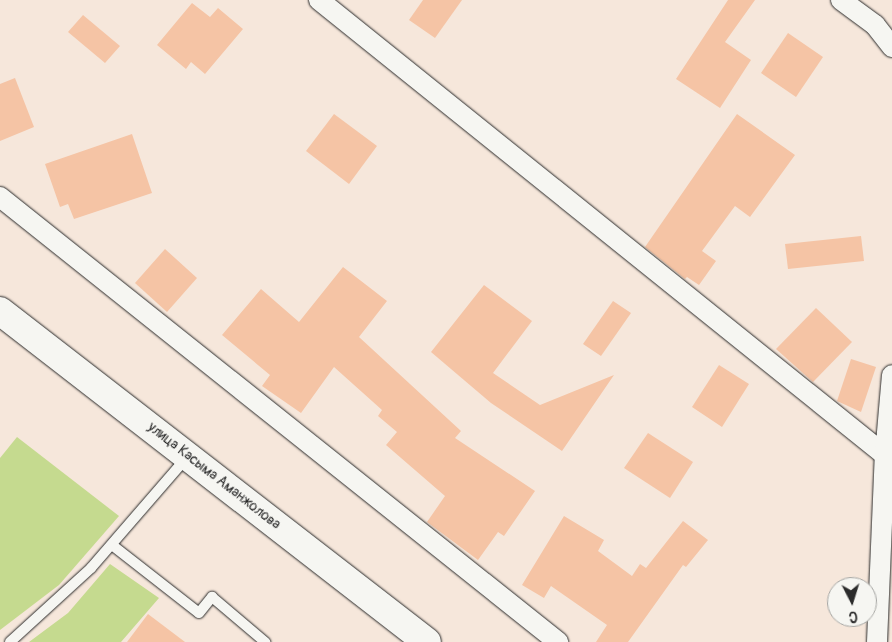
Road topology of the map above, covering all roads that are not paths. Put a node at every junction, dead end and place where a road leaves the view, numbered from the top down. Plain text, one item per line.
1 (319, 0) edge
2 (841, 0) edge
3 (892, 47) edge
4 (0, 197) edge
5 (0, 311) edge
6 (892, 375) edge
7 (885, 455) junction
8 (188, 456) junction
9 (112, 545) junction
10 (10, 642) edge
11 (265, 642) edge
12 (427, 642) edge
13 (558, 642) edge
14 (877, 642) edge

1 - 7 street
2 - 3 street
4 - 13 street
5 - 8 main road, улица Касыма Аманжолова
6 - 7 street
7 - 14 street
8 - 9 lane
8 - 12 main road, улица Касыма Аманжолова
9 - 10 lane
9 - 11 lane

